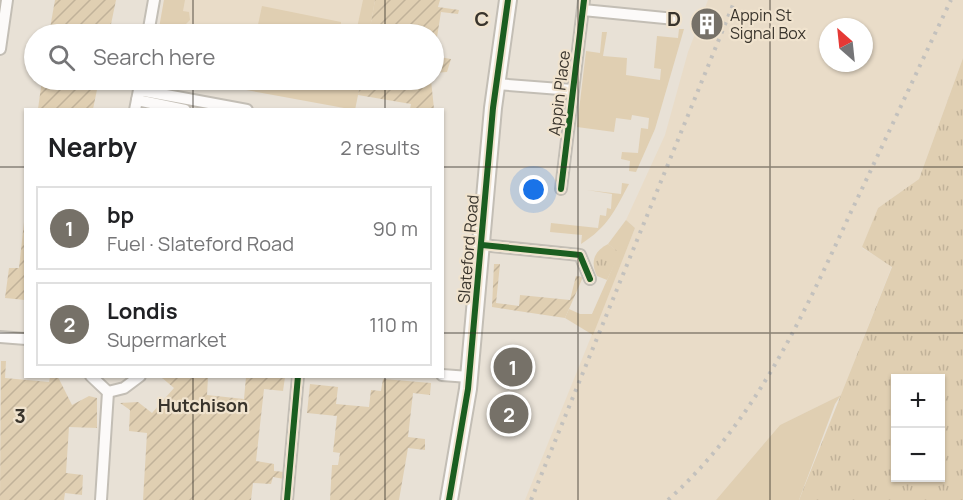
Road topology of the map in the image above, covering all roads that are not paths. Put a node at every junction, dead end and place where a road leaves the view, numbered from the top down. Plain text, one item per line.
1 (7, 0) edge
2 (154, 0) edge
3 (508, 0) edge
4 (584, 5) edge
5 (675, 19) dead end
6 (150, 24) edge
7 (0, 49) edge
8 (496, 84) junction
9 (573, 90) junction
10 (138, 95) edge
11 (179, 108) edge
12 (232, 108) edge
13 (561, 189) dead end
14 (482, 244) junction
15 (590, 279) dead end
16 (0, 337) edge
17 (24, 339) edge
18 (444, 375) edge
19 (469, 377) junction
20 (93, 378) edge
21 (137, 378) edge
22 (298, 378) edge
23 (108, 392) junction
24 (101, 500) edge
25 (287, 500) edge
26 (449, 500) edge

1 - 7 street
2 - 6 street
3 - 8 main road, Slateford Road
4 - 5 street, Appin Place
4 - 9 street, Appin Place
8 - 9 street, Appin Place
8 - 14 main road, Slateford Road
9 - 13 street, Appin Place
10 - 11 street
10 - 12 street
14 - 15 street
14 - 19 main road, Slateford Road
16 - 17 street
18 - 19 street
19 - 26 main road, Slateford Road
20 - 23 street
21 - 23 street
22 - 25 street
23 - 24 street

